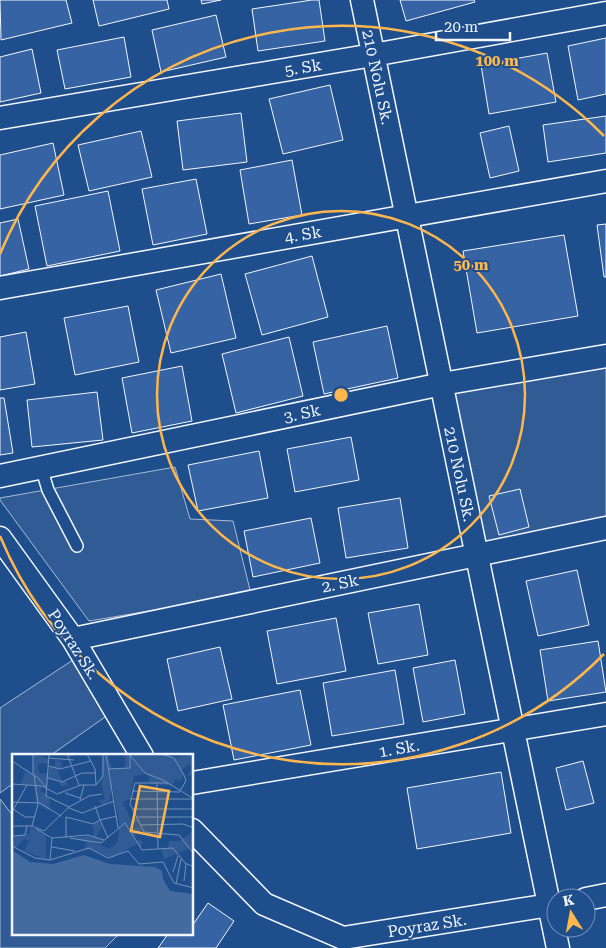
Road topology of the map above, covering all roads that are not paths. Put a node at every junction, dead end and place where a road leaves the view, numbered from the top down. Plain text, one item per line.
1 (362, 0) edge
2 (606, 13) edge
3 (373, 55) junction
4 (0, 118) edge
5 (606, 181) edge
6 (406, 216) junction
7 (0, 288) edge
8 (606, 356) edge
9 (442, 384) junction
10 (41, 468) junction
11 (0, 476) edge
12 (606, 528) edge
13 (0, 538) edge
14 (77, 546) dead end
15 (477, 554) junction
16 (73, 639) junction
17 (606, 714) edge
18 (513, 729) junction
19 (141, 754) edge
20 (194, 783) edge
21 (194, 832) edge
22 (549, 888) edge
23 (546, 906) edge

1 - 3 street, 210 Nolu Sk.
2 - 3 street, 5. Sk
3 - 4 street, 5. Sk
3 - 6 street, 210 Nolu Sk.
5 - 6 street, 4. Sk
6 - 7 street, 4. Sk
6 - 9 street, 210 Nolu Sk.
8 - 9 street, 3. Sk
9 - 10 street, 3. Sk
9 - 15 street, 210 Nolu Sk.
10 - 11 street, 3. Sk
10 - 14 lane
12 - 15 street, 2. Sk
13 - 16 street, Poyraz Sk.
15 - 16 street, 2. Sk
15 - 18 street, 210 Nolu Sk.
16 - 19 street, Poyraz Sk.
17 - 18 street, 1. Sk.
18 - 20 street, 1. Sk.
18 - 22 street, 210 Nolu Sk.
21 - 23 street, Poyraz Sk.

